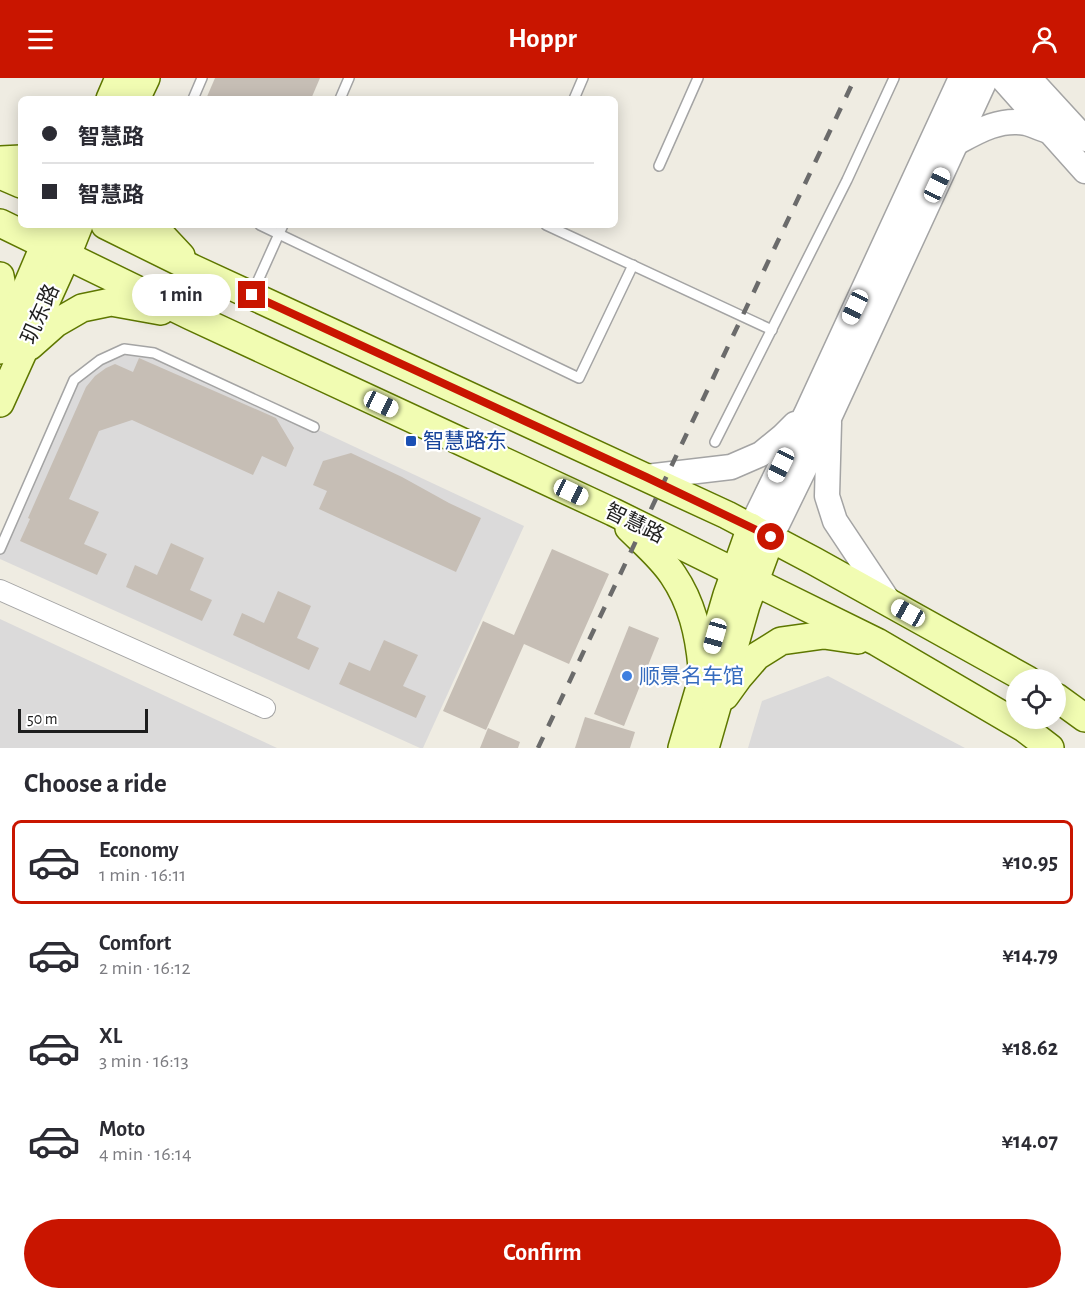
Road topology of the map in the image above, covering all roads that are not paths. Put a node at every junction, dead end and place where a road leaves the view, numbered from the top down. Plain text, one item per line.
1 (119, 78) edge
2 (146, 78) edge
3 (202, 78) edge
4 (349, 78) edge
5 (583, 78) edge
6 (698, 78) edge
7 (894, 78) edge
8 (961, 78) edge
9 (986, 78) edge
10 (1002, 78) edge
11 (1029, 78) edge
12 (111, 96) edge
13 (137, 96) edge
14 (194, 96) edge
15 (341, 96) edge
16 (575, 96) edge
17 (1049, 131) junction
18 (1085, 140) edge
19 (956, 143) junction
20 (18, 159) edge
21 (0, 160) edge
22 (659, 166) dead end
23 (1085, 171) edge
24 (0, 174) edge
25 (18, 183) edge
26 (0, 223) edge
27 (75, 228) edge
28 (111, 228) edge
29 (155, 228) edge
30 (553, 228) edge
31 (281, 230) edge
32 (55, 242) edge
33 (633, 265) junction
34 (192, 268) junction
35 (0, 276) edge
36 (252, 295) junction
37 (191, 316) junction
38 (772, 330) junction
39 (10, 345) edge
40 (0, 403) edge
41 (818, 415) junction
42 (314, 427) dead end
43 (715, 442) dead end
44 (646, 477) junction
45 (613, 512) junction
46 (761, 532) junction
47 (0, 549) edge
48 (744, 577) junction
49 (0, 590) edge
50 (889, 602) junction
51 (877, 642) junction
52 (1008, 669) edge
53 (703, 677) junction
54 (1066, 704) edge
55 (266, 708) dead end
56 (716, 710) junction
57 (1085, 718) edge
58 (682, 748) edge
59 (705, 748) edge
60 (1050, 748) edge

1 - 12 main road
2 - 13 main road
3 - 14 lane
4 - 15 lane
5 - 16 lane
6 - 22 lane
7 - 38 lane
8 - 41 street
9 - 19 street
10 - 17 street
11 - 18 street
17 - 19 street
17 - 23 street
19 - 41 street
20 - 21 main road
24 - 25 main road
26 - 32 main road, 智慧路
27 - 32 main road, 玑东路
28 - 34 main road
29 - 34 main road
30 - 33 lane
31 - 33 lane
31 - 36 lane
32 - 37 main road, 智慧路
32 - 39 main road, 玑东路
33 - 38 lane
34 - 36 main road
35 - 39 main road
36 - 44 main road
37 - 39 main road
37 - 45 main road, 智慧路
38 - 43 lane
39 - 40 main road, 玑东路
41 - 44 street
41 - 46 street
41 - 50 street
42 - 47 lane
44 - 46 main road
45 - 48 main road, 智慧路
45 - 53 main road
46 - 48 main road
46 - 50 main road
48 - 51 main road, 智慧路
48 - 53 main road
48 - 56 main road
49 - 55 street
50 - 52 main road
51 - 56 main road
51 - 60 main road, 智慧路
53 - 58 main road
54 - 57 main road
56 - 59 main road

